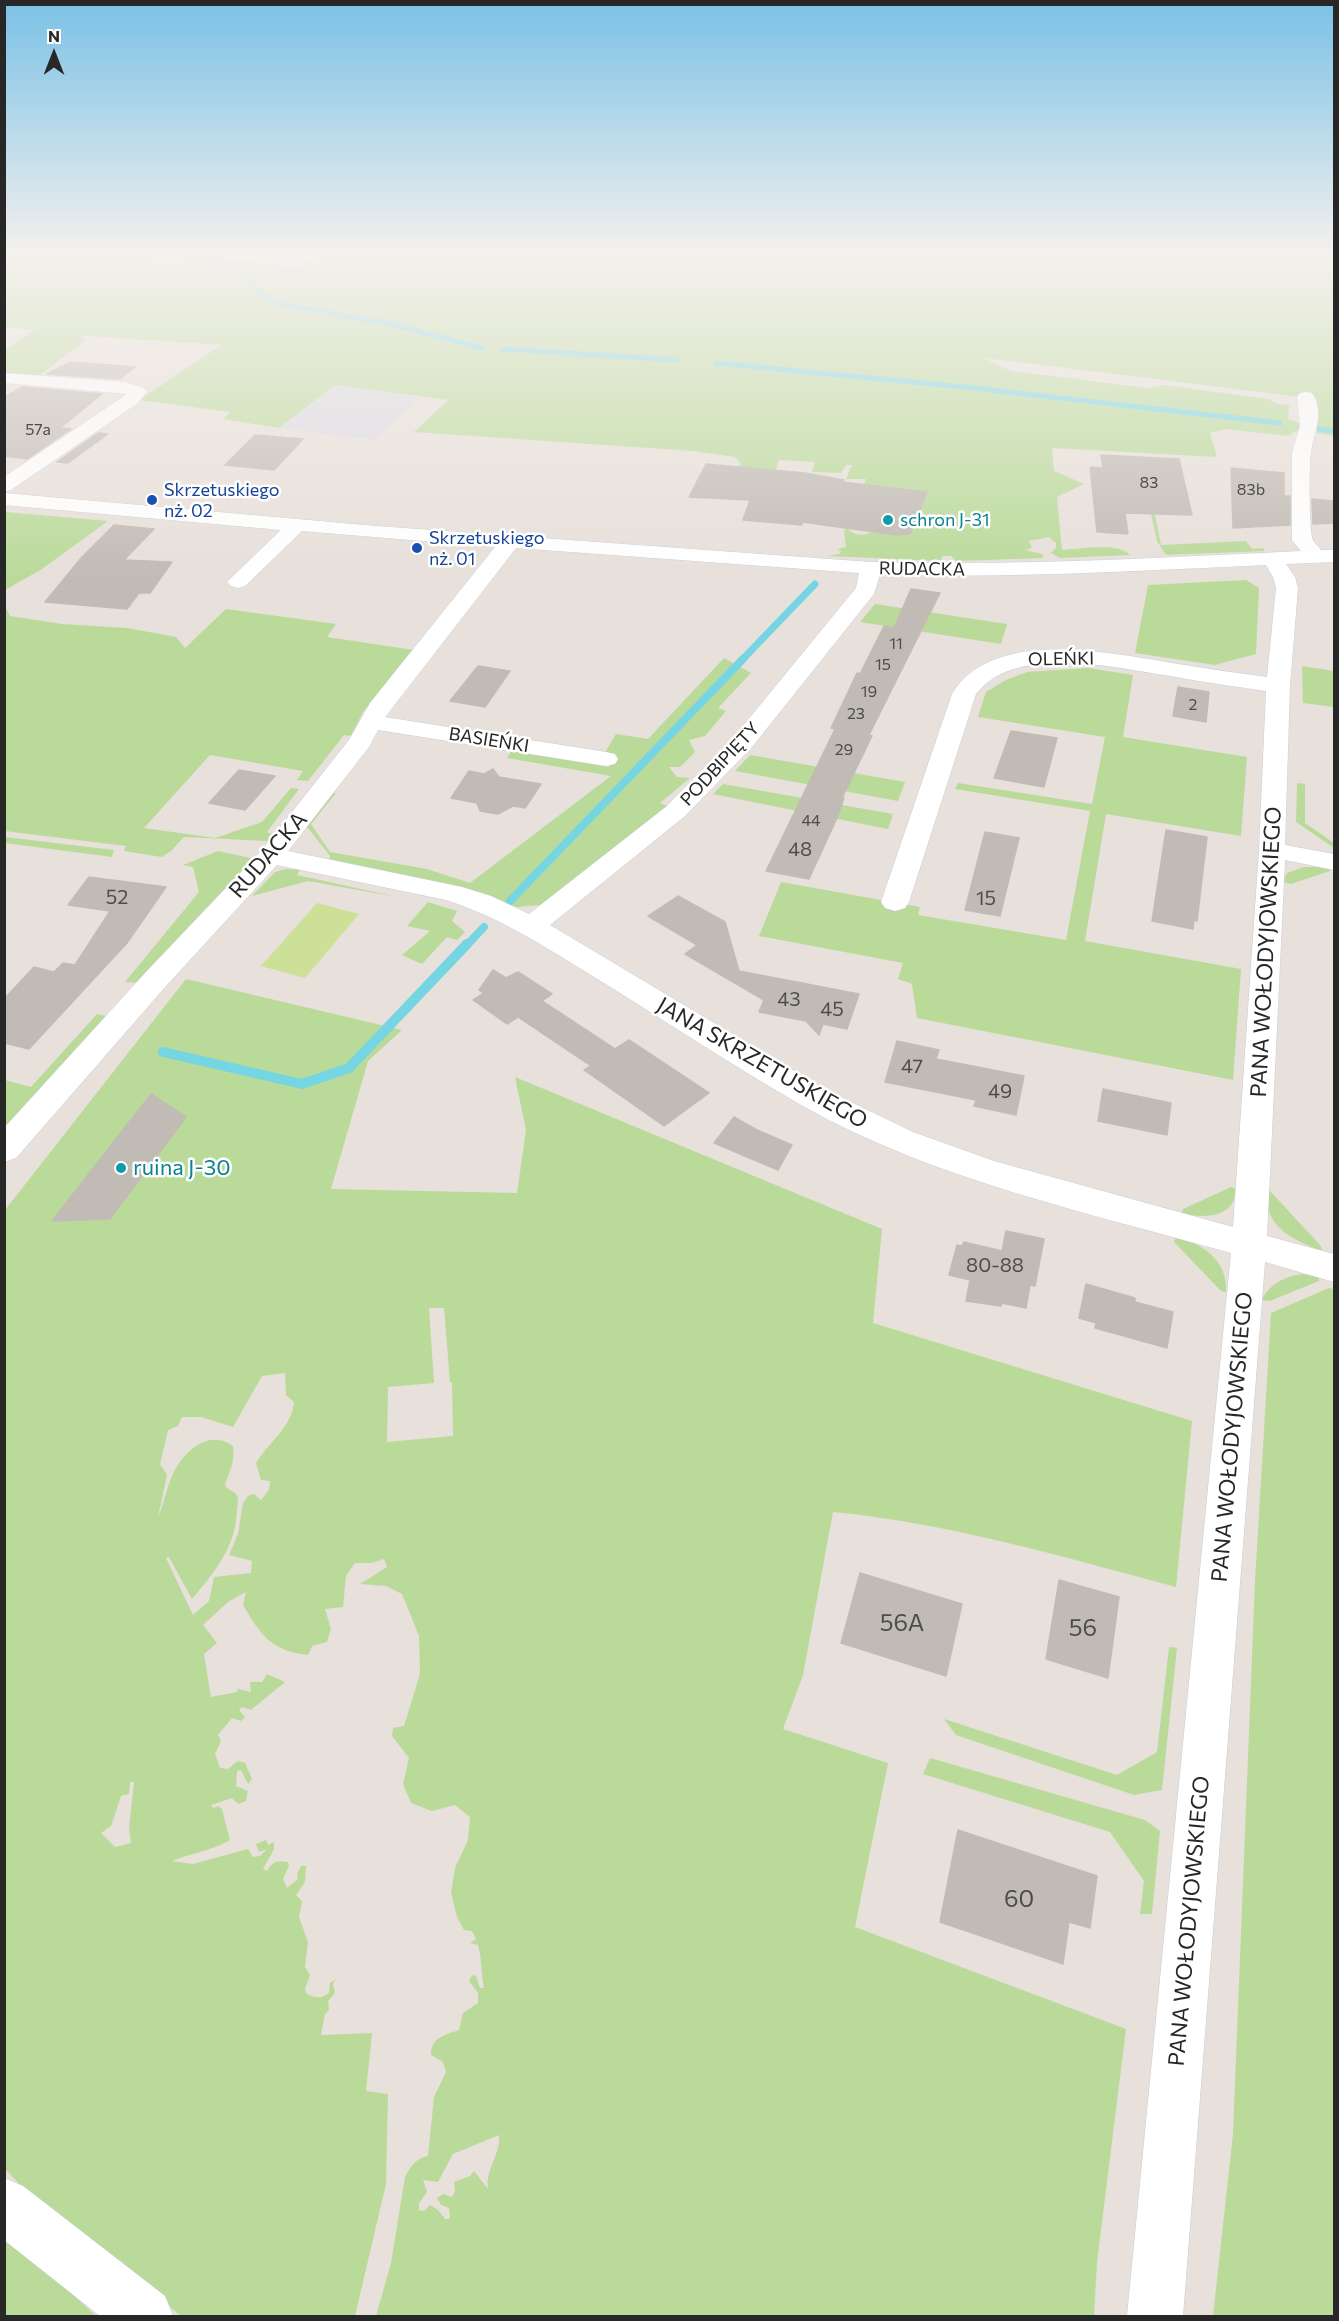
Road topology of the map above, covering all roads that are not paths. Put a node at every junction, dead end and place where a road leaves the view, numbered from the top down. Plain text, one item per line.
1 (4, 378) edge
2 (1306, 397) dead end
3 (4, 486) edge
4 (4, 499) edge
5 (297, 525) junction
6 (510, 542) junction
7 (1325, 557) edge
8 (1273, 560) junction
9 (872, 568) junction
10 (238, 582) dead end
11 (1278, 686) junction
12 (372, 722) junction
13 (606, 759) dead end
14 (1272, 850) junction
15 (271, 856) junction
16 (1335, 862) edge
17 (895, 902) dead end
18 (531, 926) junction
19 (4, 1150) edge
20 (1249, 1244) junction
21 (1335, 1268) edge
22 (4, 2205) edge
23 (145, 2316) edge
24 (1155, 2316) edge

1 - 3 street
2 - 7 street
4 - 5 street, RUDACKA
5 - 6 street, RUDACKA
5 - 10 street
6 - 9 street, RUDACKA
6 - 12 street, RUDACKA
7 - 8 street, RUDACKA
8 - 9 street, RUDACKA
8 - 11 street, PANA WOŁODYJOWSKIEGO
9 - 18 street, PODBIPIĘTY
11 - 14 street, PANA WOŁODYJOWSKIEGO
11 - 17 street, OLEŃKI
12 - 13 street, BASIEŃKI
12 - 15 street, RUDACKA
14 - 16 street
14 - 20 street, PANA WOŁODYJOWSKIEGO
15 - 18 street, JANA SKRZETUSKIEGO
15 - 19 street, RUDACKA
18 - 20 street, JANA SKRZETUSKIEGO
20 - 21 street, JANA SKRZETUSKIEGO
20 - 24 street, PANA WOŁODYJOWSKIEGO
22 - 23 street

